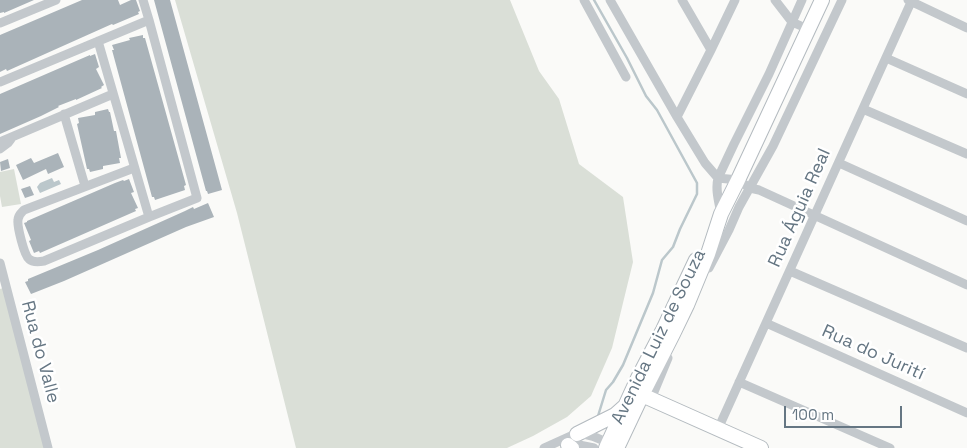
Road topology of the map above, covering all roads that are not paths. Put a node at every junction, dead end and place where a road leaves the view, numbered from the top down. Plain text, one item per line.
1 (56, 0) edge
2 (143, 0) edge
3 (584, 0) edge
4 (610, 0) edge
5 (682, 0) edge
6 (735, 0) edge
7 (775, 0) edge
8 (802, 0) edge
9 (822, 0) edge
10 (842, 0) edge
11 (911, 1) edge
12 (149, 20) junction
13 (792, 22) junction
14 (0, 23) edge
15 (967, 28) edge
16 (808, 29) junction
17 (98, 41) junction
18 (711, 50) junction
19 (886, 58) junction
20 (626, 77) dead end
21 (0, 82) edge
22 (113, 94) junction
23 (967, 94) edge
24 (863, 109) junction
25 (64, 114) junction
26 (677, 117) junction
27 (13, 137) junction
28 (0, 142) edge
29 (0, 149) edge
30 (967, 154) edge
31 (839, 163) junction
32 (134, 168) junction
33 (718, 178) junction
34 (738, 180) junction
35 (85, 186) junction
36 (750, 188) junction
37 (721, 214) junction
38 (815, 215) junction
39 (149, 217) junction
40 (967, 221) edge
41 (716, 228) junction
42 (0, 263) edge
43 (790, 270) junction
44 (967, 285) edge
45 (766, 322) junction
46 (967, 348) edge
47 (739, 382) junction
48 (646, 397) junction
49 (626, 405) junction
50 (967, 413) edge
51 (718, 429) junction
52 (577, 434) junction
53 (570, 447) edge
54 (612, 447) edge
55 (48, 448) edge
56 (544, 448) edge
57 (552, 448) edge
58 (594, 448) edge
59 (761, 448) edge
60 (890, 448) edge

1 - 14 street
2 - 12 street
3 - 20 street
4 - 26 street
5 - 18 street
6 - 18 street
7 - 13 street
8 - 13 street, Avenida Luiz de Souza
9 - 16 main road, Avenida Luiz de Souza
10 - 36 street
11 - 15 street
11 - 19 street, Rua Águia Real
12 - 17 street
12 - 39 street
13 - 16 street
13 - 33 street, Avenida Luiz de Souza
16 - 34 main road, Avenida Luiz de Souza
17 - 21 street
17 - 22 street
18 - 26 street
19 - 23 street
19 - 24 street, Rua Águia Real
22 - 25 street
22 - 32 street
24 - 30 street
24 - 31 street, Rua Águia Real
25 - 27 street
25 - 35 street
26 - 33 street
27 - 28 street
27 - 29 street
31 - 38 street, Rua Águia Real
31 - 40 street
32 - 35 street
32 - 39 street
33 - 34 street
33 - 37 street, Avenida Luiz de Souza
34 - 36 street
34 - 37 main road, Avenida Luiz de Souza
35 - 39 street
36 - 38 street
36 - 48 street
37 - 41 main road, Avenida Luiz de Souza
38 - 43 street, Rua Águia Real
38 - 44 street
41 - 48 main road, Avenida Luiz de Souza
41 - 49 main road, Avenida Luiz de Souza
42 - 55 street, Rua do Valle
43 - 45 street, Rua Águia Real
43 - 46 street
45 - 47 street, Rua Águia Real
45 - 50 street, Rua do Jurití
47 - 51 street, Rua Águia Real
47 - 60 street
48 - 51 main road
48 - 54 main road, Avenida Luiz de Souza
49 - 52 main road
49 - 54 main road, Avenida Luiz de Souza
51 - 59 main road
52 - 54 street
52 - 56 street
53 - 57 street
53 - 58 street

